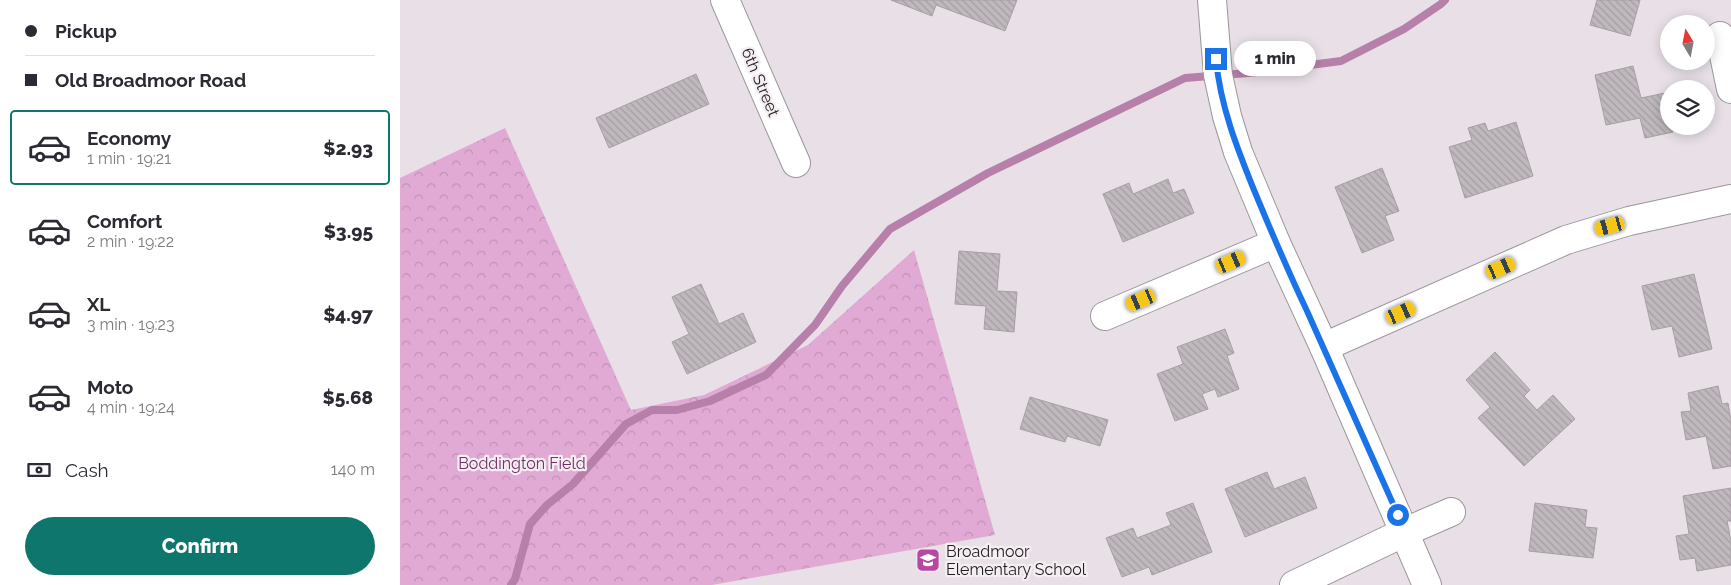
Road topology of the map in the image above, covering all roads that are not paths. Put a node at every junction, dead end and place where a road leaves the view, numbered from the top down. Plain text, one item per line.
1 (726, 0) edge
2 (1212, 0) edge
3 (1720, 36) dead end
4 (1731, 89) edge
5 (796, 163) dead end
6 (1731, 199) edge
7 (1276, 243) junction
8 (1105, 316) dead end
9 (1324, 347) junction
10 (1451, 512) dead end
11 (1405, 532) junction
12 (1294, 585) edge
13 (1427, 585) edge

1 - 5 street, 6th Street
2 - 7 street
3 - 4 street
6 - 9 street
7 - 8 street
7 - 9 street
9 - 11 street
10 - 11 street
11 - 12 street
11 - 13 street

